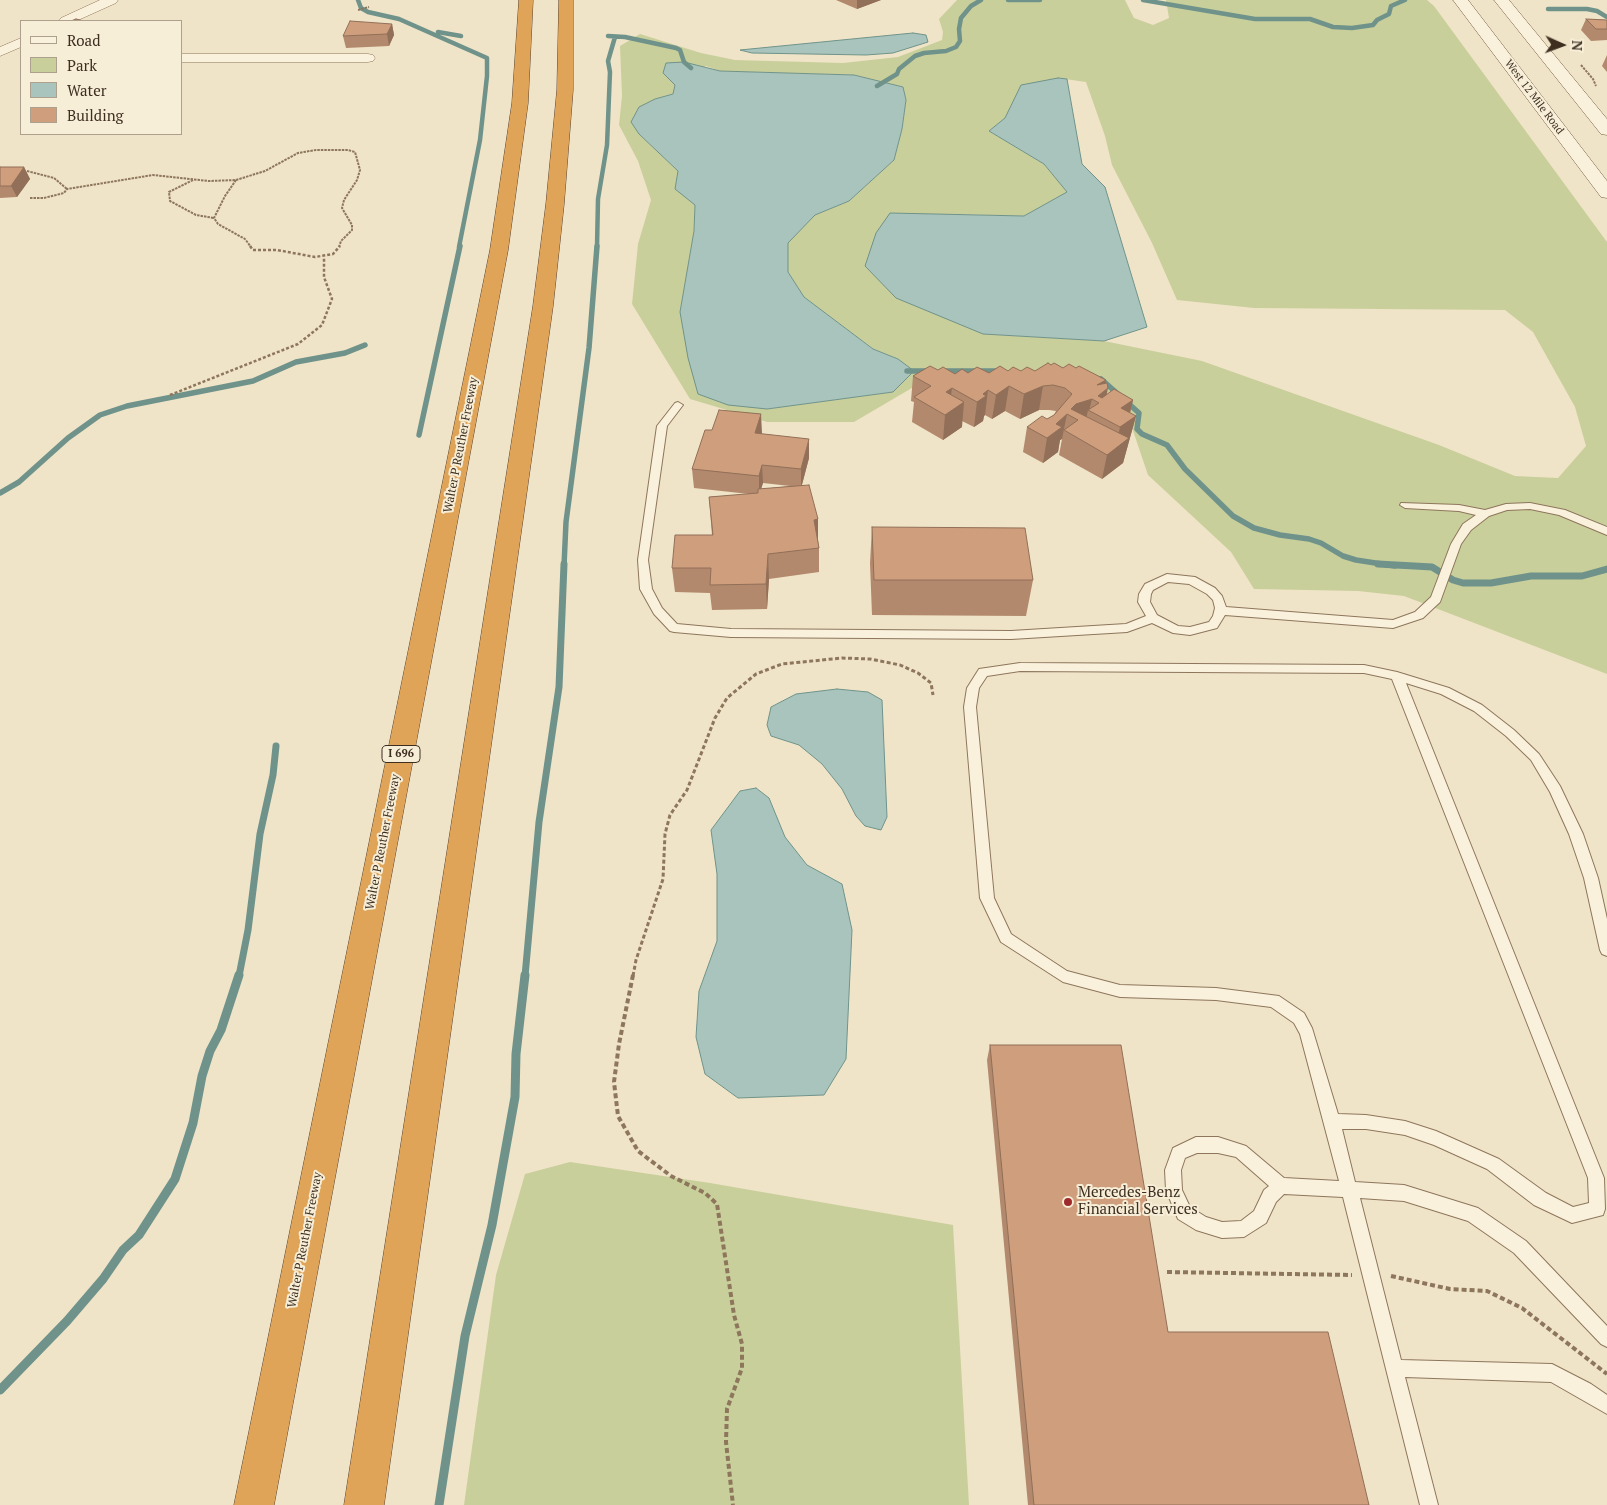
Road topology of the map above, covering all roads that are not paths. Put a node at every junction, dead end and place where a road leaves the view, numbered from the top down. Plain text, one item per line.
1 (111, 0) edge
2 (526, 0) edge
3 (566, 0) edge
4 (1460, 0) edge
5 (1501, 0) edge
6 (68, 20) edge
7 (20, 42) edge
8 (0, 52) edge
9 (182, 58) edge
10 (368, 58) dead end
11 (1533, 97) junction
12 (1585, 104) junction
13 (1607, 130) edge
14 (1607, 193) edge
15 (678, 405) dead end
16 (1404, 505) dead end
17 (1485, 514) junction
18 (1607, 532) edge
19 (1221, 611) junction
20 (1153, 618) junction
21 (1397, 676) junction
22 (1607, 950) edge
23 (1332, 1121) junction
24 (1281, 1186) junction
25 (1350, 1191) junction
26 (1607, 1338) edge
27 (1395, 1368) junction
28 (1607, 1405) edge
29 (254, 1505) edge
30 (364, 1505) edge
31 (1429, 1505) edge

1 - 6 street
2 - 29 highway, Walter P Reuther Freeway / I 696
3 - 30 highway
4 - 11 main road, West 12 Mile Road
5 - 12 main road
7 - 8 street
9 - 10 street
11 - 12 main road
11 - 14 main road, West 12 Mile Road
12 - 13 main road
15 - 20 lane
16 - 17 lane
17 - 18 lane
17 - 19 lane
19 - 20 lane
19 - 20 lane
21 - 22 lane
21 - 23 lane
21 - 23 lane
23 - 25 lane
24 - 24 lane
24 - 25 lane
25 - 26 lane
25 - 27 lane
27 - 28 lane
27 - 31 lane

